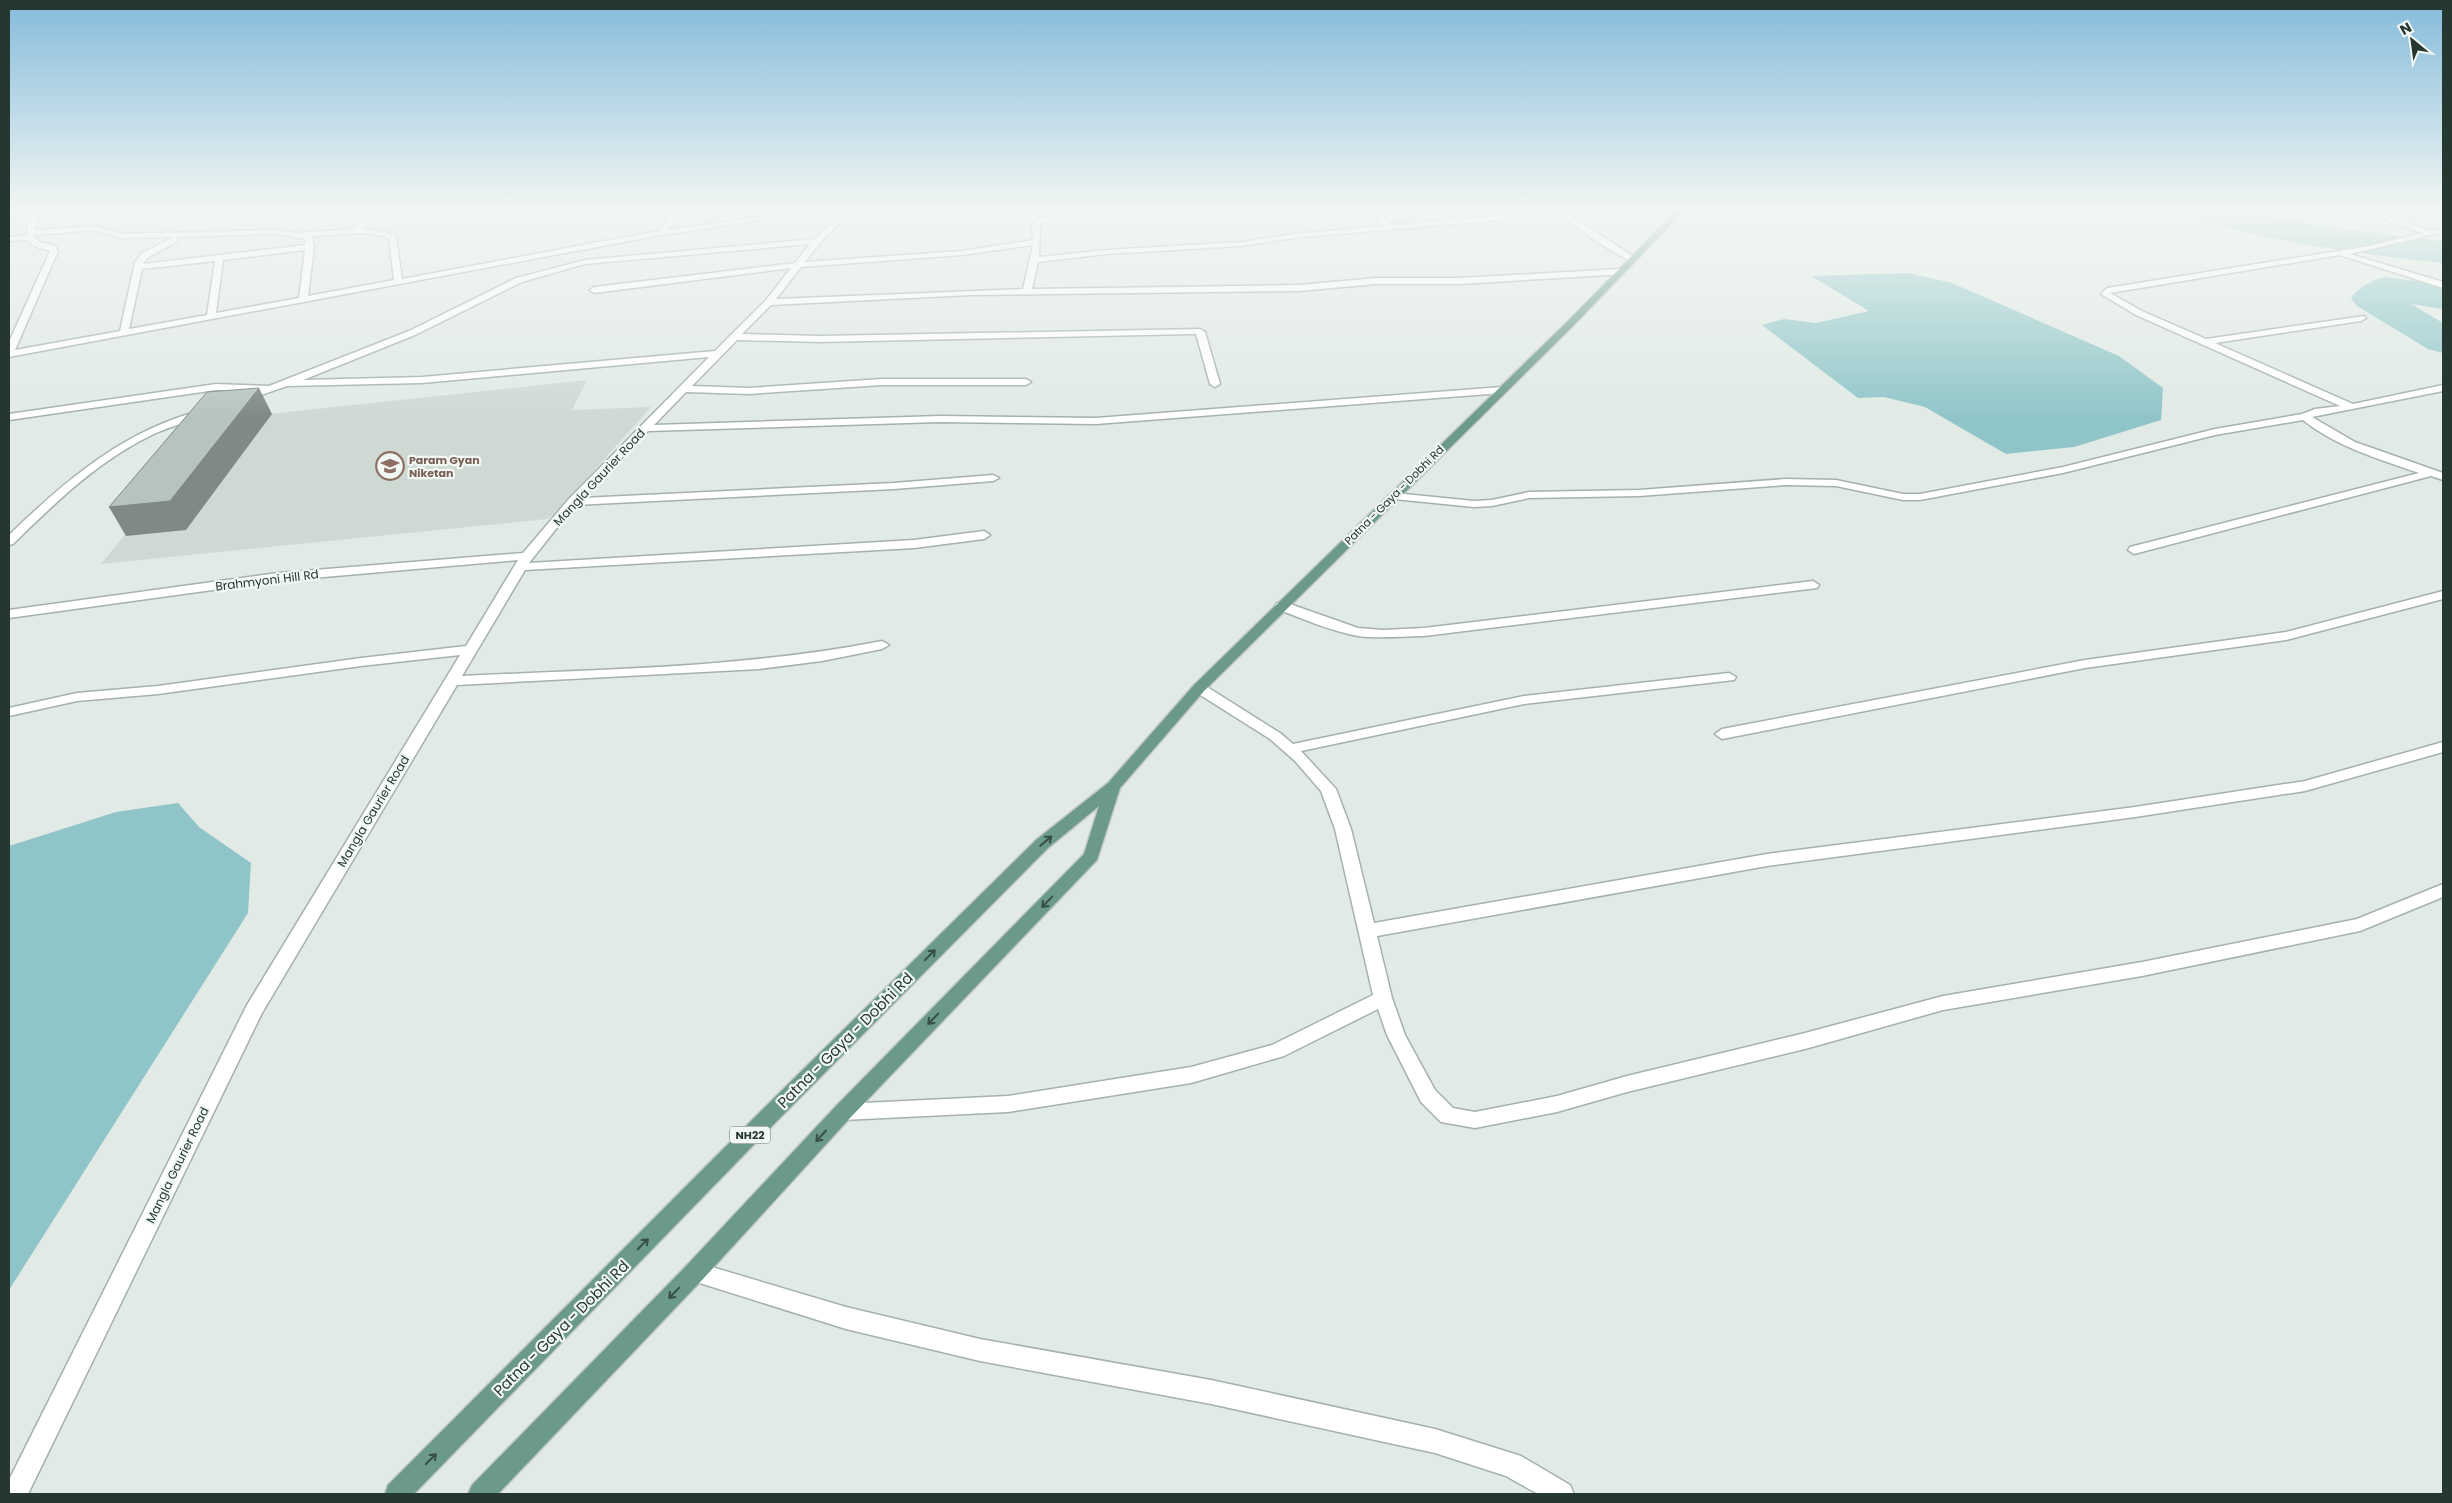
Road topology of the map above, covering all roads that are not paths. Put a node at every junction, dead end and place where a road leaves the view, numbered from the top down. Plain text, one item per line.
1 (42, 279) edge
2 (135, 279) edge
3 (215, 279) edge
4 (306, 279) edge
5 (408, 279) edge
6 (522, 279) edge
7 (683, 279) edge
8 (788, 279) edge
9 (1030, 279) edge
10 (1493, 279) edge
11 (1613, 279) edge
12 (2179, 279) edge
13 (2424, 279) edge
14 (398, 281) joint
15 (2443, 285) edge
16 (594, 290) dead end
17 (1027, 292) junction
18 (303, 298) junction
19 (769, 302) junction
20 (211, 316) junction
21 (2361, 318) dead end
22 (24, 319) junction
23 (9, 322) edge
24 (124, 332) junction
25 (735, 337) junction
26 (2205, 342) junction
27 (9, 353) edge
28 (716, 354) junction
29 (1026, 382) dead end
30 (286, 383) junction
31 (1215, 384) dead end
32 (272, 387) junction
33 (2443, 388) edge
34 (682, 389) junction
35 (1502, 390) junction
36 (232, 403) edge
37 (2352, 406) junction
38 (217, 408) edge
39 (9, 417) edge
40 (2305, 417) junction
41 (645, 428) junction
42 (2431, 473) junction
43 (2443, 477) edge
44 (993, 478) dead end
45 (1394, 496) junction
46 (572, 502) junction
47 (984, 535) dead end
48 (9, 541) edge
49 (2134, 550) dead end
50 (523, 561) junction
51 (1813, 585) dead end
52 (2443, 595) edge
53 (1282, 606) junction
54 (9, 614) edge
55 (882, 645) dead end
56 (470, 650) junction
57 (1729, 677) dead end
58 (451, 681) junction
59 (1199, 688) junction
60 (9, 712) edge
61 (1722, 734) dead end
62 (2443, 747) edge
63 (1290, 749) junction
64 (1113, 787) junction
65 (2443, 890) edge
66 (1367, 931) junction
67 (1383, 998) junction
68 (843, 1112) junction
69 (695, 1272) junction
70 (15, 1494) edge
71 (397, 1494) edge
72 (482, 1494) edge
73 (1561, 1494) edge

1 - 22 street
2 - 24 street
3 - 20 street
4 - 18 street
5 - 14 street
6 - 30 street
7 - 16 street
8 - 19 street, Mangla Gaurier Road
9 - 17 street
10 - 17 street
11 - 35 main road, Patna - Gaya - Dobhi Rd
12 - 26 street
13 - 15 street
14 - 18 street
17 - 19 street
18 - 20 street
19 - 25 street, Mangla Gaurier Road
20 - 24 street
21 - 26 street
22 - 23 street
22 - 27 street
24 - 27 street
25 - 28 street, Mangla Gaurier Road
25 - 31 street
26 - 37 street
28 - 30 street
28 - 34 street, Mangla Gaurier Road
29 - 34 street
30 - 32 street
32 - 36 street
32 - 39 street
33 - 37 street
34 - 41 street, Mangla Gaurier Road
35 - 41 street
35 - 45 main road, Patna - Gaya - Dobhi Rd
37 - 40 street
38 - 48 street
40 - 42 street
40 - 45 street
41 - 46 street, Mangla Gaurier Road
42 - 43 street
42 - 49 street
44 - 46 street
45 - 53 main road, Patna - Gaya - Dobhi Rd
46 - 50 street, Mangla Gaurier Road
47 - 50 street, Brahmyoni Hill Rd
50 - 54 street, Brahmyoni Hill Rd
50 - 56 street, Mangla Gaurier Road
51 - 53 street
52 - 61 street
53 - 59 main road, Patna - Gaya - Dobhi Rd
55 - 58 street
56 - 58 street, Mangla Gaurier Road
56 - 60 street
57 - 63 street
58 - 70 street, Mangla Gaurier Road
59 - 63 street
59 - 64 main road, Patna - Gaya - Dobhi Rd
62 - 66 street
63 - 66 street
64 -> 68 main road, Patna - Gaya - Dobhi Rd
71 -> 64 main road, Patna - Gaya - Dobhi Rd / NH22
65 - 67 street
66 - 67 street
67 - 68 street
68 -> 69 main road, Patna - Gaya - Dobhi Rd
69 -> 72 main road, Patna - Gaya - Dobhi Rd
69 - 73 street

